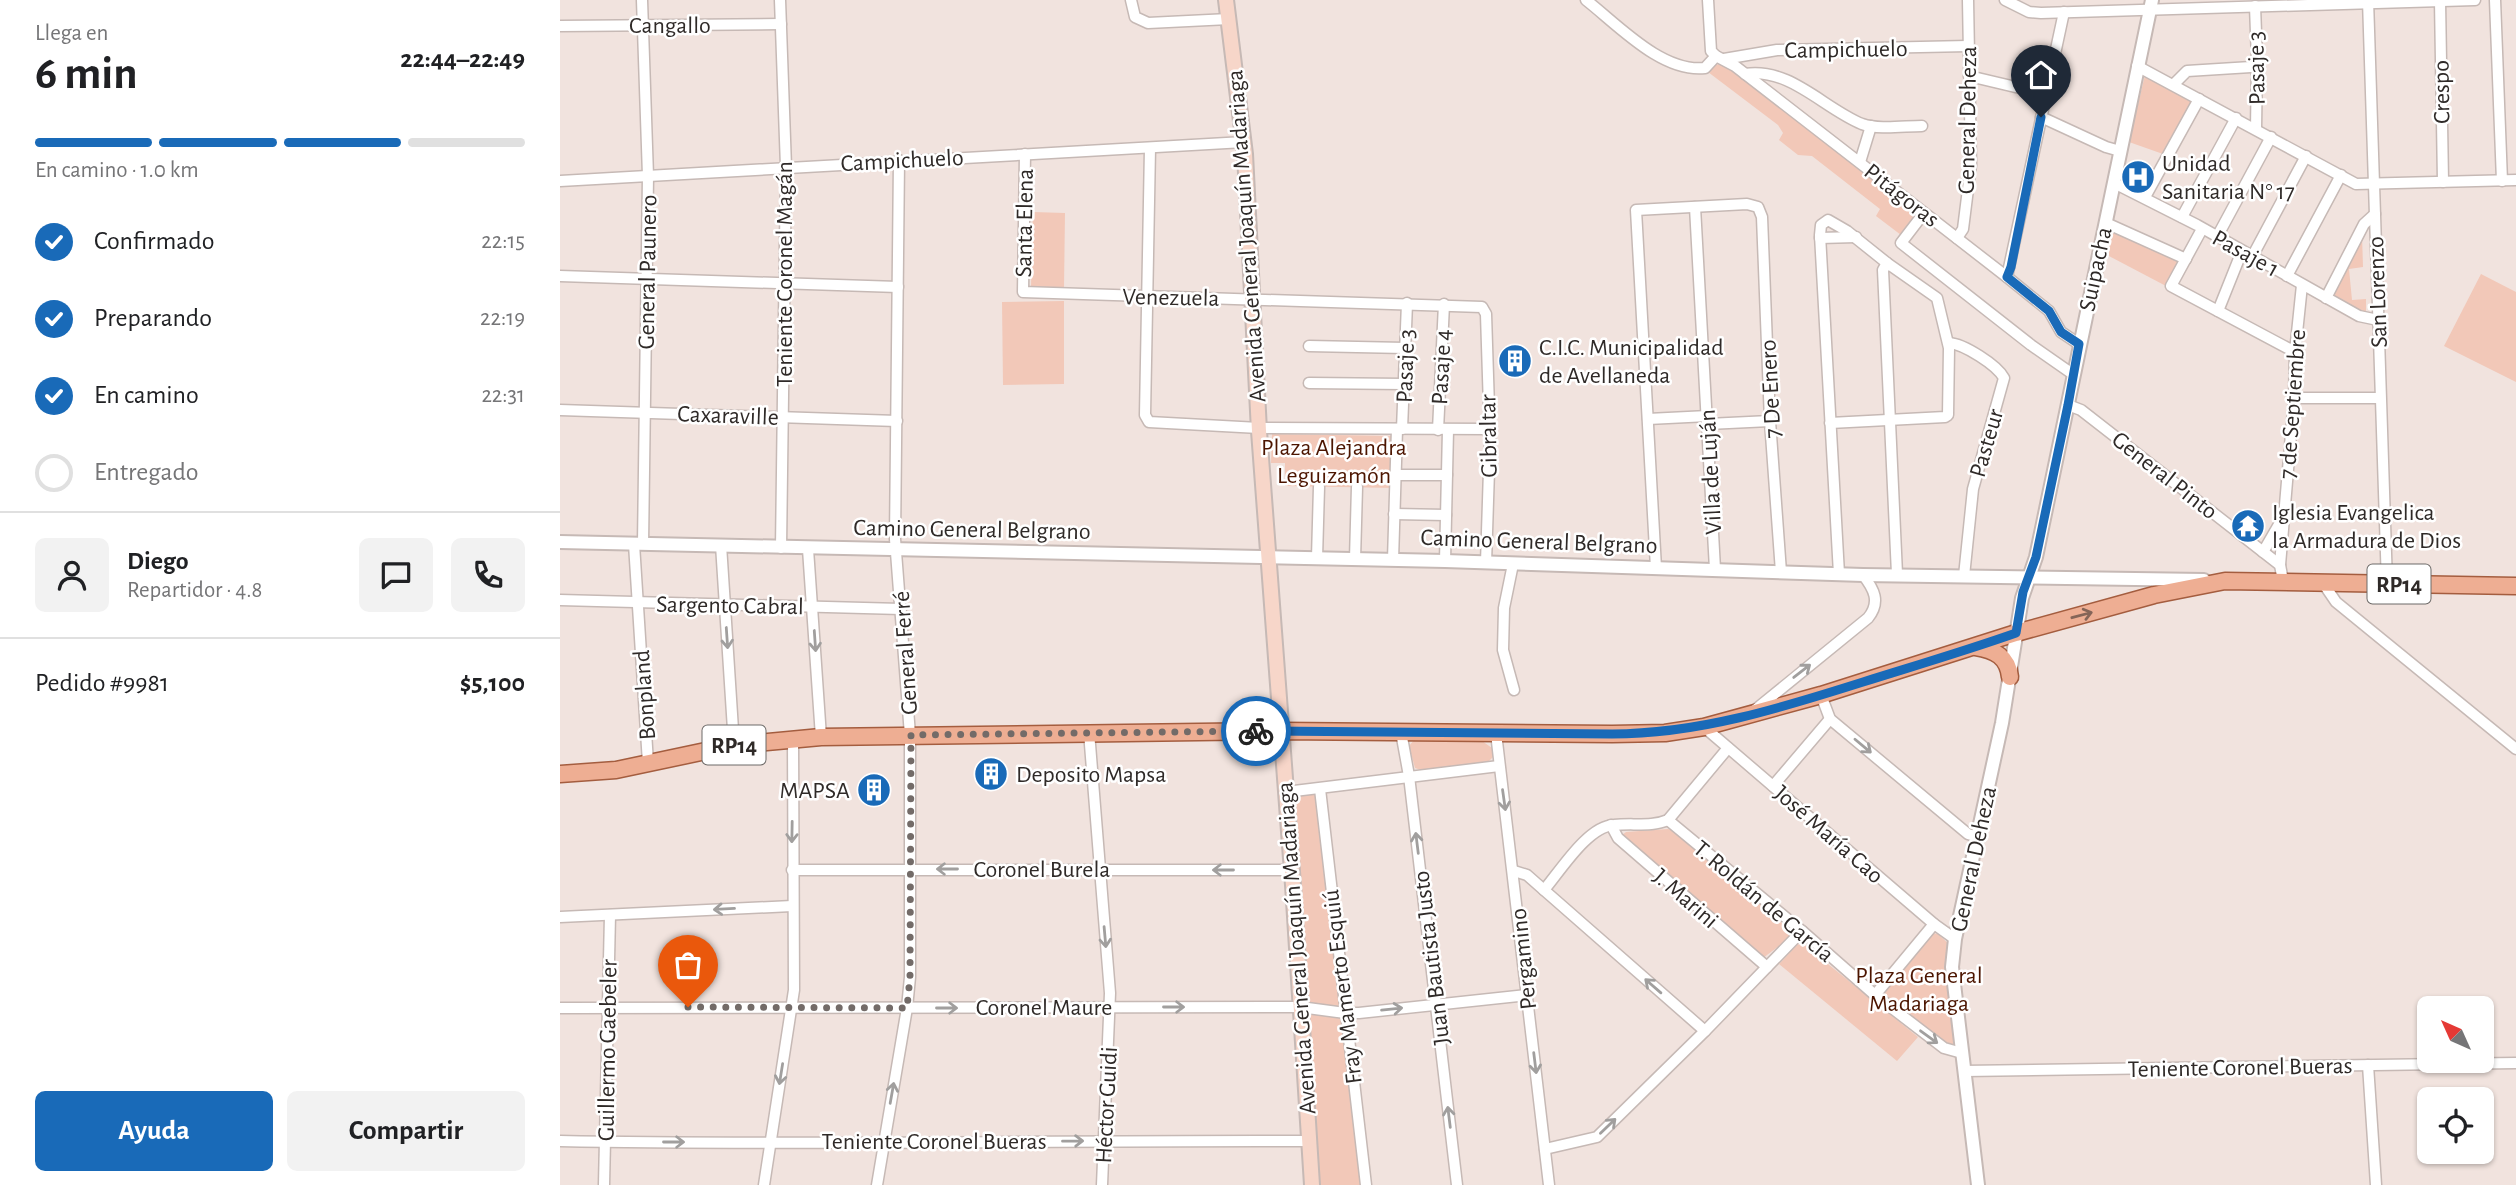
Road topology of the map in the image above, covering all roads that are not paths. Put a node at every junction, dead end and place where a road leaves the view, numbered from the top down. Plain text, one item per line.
1 (642, 0) edge
2 (780, 0) edge
3 (1131, 0) edge
4 (1226, 0) edge
5 (1586, 0) edge
6 (1709, 0) edge
7 (1968, 0) edge
8 (2006, 0) edge
9 (2476, 0) edge
10 (2495, 0) edge
11 (2440, 1) edge
12 (2368, 2) edge
13 (2151, 4) edge
14 (2255, 6) junction
15 (2064, 12) junction
16 (1229, 19) junction
17 (781, 24) junction
18 (643, 25) junction
19 (560, 26) edge
20 (1968, 46) junction
21 (1720, 57) junction
22 (2256, 63) junction
23 (2137, 66) junction
24 (1745, 74) junction
25 (1969, 76) junction
26 (2173, 85) junction
27 (2045, 94) junction
28 (2199, 99) junction
29 (2041, 117) junction
30 (2236, 118) junction
31 (1871, 126) junction
32 (1922, 127) dead end
33 (2256, 129) junction
34 (2271, 136) junction
35 (1244, 142) junction
36 (1150, 148) junction
37 (2120, 150) junction
38 (1025, 154) junction
39 (2306, 156) junction
40 (899, 160) junction
41 (1860, 162) junction
42 (786, 167) junction
43 (2341, 175) junction
44 (648, 176) junction
45 (2516, 180) edge
46 (560, 181) edge
47 (2502, 181) junction
48 (2443, 182) junction
49 (2114, 183) junction
50 (2374, 185) junction
51 (2145, 197) junction
52 (1695, 207) junction
53 (1924, 213) junction
54 (2375, 214) junction
55 (2182, 217) junction
56 (2106, 223) junction
57 (2202, 229) junction
58 (1856, 237) junction
59 (2217, 237) junction
60 (1820, 238) junction
61 (1957, 239) junction
62 (2242, 251) junction
63 (2252, 257) junction
64 (2186, 259) junction
65 (1887, 263) junction
66 (560, 276) edge
67 (2287, 276) junction
68 (2007, 277) junction
69 (647, 279) junction
70 (785, 284) junction
71 (2302, 285) junction
72 (898, 287) junction
73 (1024, 292) joint
74 (1148, 297) junction
75 (2326, 298) junction
76 (1253, 299) junction
77 (1407, 303) junction
78 (1444, 304) junction
79 (1485, 310) joint
80 (2218, 311) junction
81 (2378, 320) junction
82 (1949, 343) junction
83 (2079, 344) junction
84 (1309, 346) dead end
85 (1405, 348) junction
86 (2295, 352) junction
87 (2074, 375) junction
88 (1309, 383) dead end
89 (1404, 384) junction
90 (2294, 398) junction
91 (2380, 398) junction
92 (2068, 405) junction
93 (560, 410) edge
94 (646, 412) junction
95 (783, 416) junction
96 (1648, 419) junction
97 (1708, 420) junction
98 (1891, 420) junction
99 (897, 421) junction
100 (1770, 421) junction
101 (1830, 423) junction
102 (1259, 428) junction
103 (1399, 429) junction
104 (1489, 429) junction
105 (1443, 430) junction
106 (1395, 475) junction
107 (1447, 475) junction
108 (1319, 487) dead end
109 (1357, 487) dead end
110 (1394, 514) junction
111 (1446, 515) junction
112 (2283, 517) junction
113 (560, 542) edge
114 (638, 544) junction
115 (721, 545) junction
116 (781, 548) junction
117 (808, 549) junction
118 (897, 550) junction
119 (2263, 552) junction
120 (1268, 557) junction
121 (1317, 558) junction
122 (1355, 559) junction
123 (1393, 560) junction
124 (1445, 561) junction
125 (1486, 563) junction
126 (1513, 564) junction
127 (1656, 568) junction
128 (1715, 569) junction
129 (1781, 572) junction
130 (2281, 573) junction
131 (1839, 574) junction
132 (1863, 575) junction
133 (1897, 575) junction
134 (1964, 576) junction
135 (2028, 578) junction
136 (2225, 580) junction
137 (2323, 583) junction
138 (2387, 584) junction
139 (2516, 586) edge
140 (560, 600) edge
141 (638, 604) junction
142 (725, 604) junction
143 (812, 606) junction
144 (901, 609) junction
145 (2016, 633) junction
146 (1976, 647) junction
147 (2010, 677) junction
148 (1514, 690) dead end
149 (1821, 695) junction
150 (1750, 715) junction
151 (1830, 719) junction
152 (1704, 727) junction
153 (1282, 731) junction
154 (1089, 732) junction
155 (1401, 732) junction
156 (1496, 733) junction
157 (911, 735) junction
158 (821, 737) junction
159 (793, 739) junction
160 (734, 745) junction
161 (1728, 748) junction
162 (2516, 749) edge
163 (648, 763) junction
164 (1499, 766) junction
165 (560, 773) edge
166 (1409, 776) junction
167 (1773, 786) junction
168 (1320, 789) junction
169 (1286, 792) junction
170 (1668, 820) junction
171 (1611, 825) junction
172 (1978, 838) junction
173 (910, 869) junction
174 (1100, 869) junction
175 (792, 870) junction
176 (1292, 870) junction
177 (1514, 871) junction
178 (1544, 890) junction
179 (792, 906) junction
180 (610, 915) junction
181 (560, 917) edge
182 (1934, 925) junction
183 (1802, 931) junction
184 (1955, 939) junction
185 (1767, 967) junction
186 (1527, 995) junction
187 (1875, 995) junction
188 (1437, 1005) junction
189 (792, 1007) junction
190 (1110, 1007) junction
191 (1300, 1007) junction
192 (560, 1008) edge
193 (609, 1008) junction
194 (907, 1008) junction
195 (1345, 1013) junction
196 (1705, 1031) junction
197 (1962, 1053) junction
198 (2516, 1063) edge
199 (2368, 1065) junction
200 (1964, 1071) junction
201 (1104, 1140) junction
202 (560, 1141) edge
203 (1308, 1141) junction
204 (606, 1142) junction
205 (771, 1142) junction
206 (884, 1142) junction
207 (1545, 1149) junction
208 (604, 1185) edge
209 (764, 1185) edge
210 (877, 1185) edge
211 (1102, 1185) edge
212 (1311, 1185) edge
213 (1366, 1185) edge
214 (1457, 1185) edge
215 (1549, 1185) edge
216 (1978, 1185) edge
217 (2376, 1185) edge

1 - 18 street, General Paunero
2 - 17 street, Teniente Coronel Magán
3 - 16 street
4 - 16 main road, Avenida General Joaquín Madariaga
5 - 21 street
6 - 21 street
7 - 20 street, General Deheza
8 - 15 street
9 - 11 street
10 - 47 street
11 - 12 street
11 - 48 street, Crespo
12 - 14 street
12 - 50 street, San Lorenzo
13 - 14 street
13 - 15 street
13 - 23 street, Suipacha
14 - 22 street, Pasaje 3
15 - 27 street
16 - 35 main road, Avenida General Joaquín Madariaga
17 - 18 street, Cangallo
17 - 42 street, Teniente Coronel Magán
18 - 19 street, Cangallo
18 - 44 street, General Paunero
20 - 21 street, Campichuelo
20 - 25 street, General Deheza
21 - 24 street, Pitágoras
22 - 26 street
22 - 33 street, Pasaje 3
23 - 26 street
23 - 37 street, Suipacha
24 - 31 street
24 - 41 street, Pitágoras
25 - 27 street
25 - 61 street, General Deheza
26 - 28 street
27 - 29 street
28 - 30 street
28 - 51 street
29 - 37 street
29 - 68 street
30 - 33 street
30 - 55 street
31 - 32 street
31 - 41 street
33 - 34 street
34 - 39 street
34 - 59 street
35 - 36 street, Campichuelo
35 - 76 main road, Avenida General Joaquín Madariaga
36 - 38 street, Campichuelo
36 - 74 street
37 - 49 street, Suipacha
38 - 40 street, Campichuelo
38 - 73 street, Santa Elena
39 - 43 street
39 - 63 street
40 - 42 street, Campichuelo
40 - 72 street, General Ferré
41 - 53 street, Pitágoras
42 - 44 street, Campichuelo
42 - 70 street, Teniente Coronel Magán
43 - 50 street
43 - 67 street
44 - 46 street, Campichuelo
44 - 69 street, General Paunero
45 - 47 street
47 - 48 street
48 - 50 street
49 - 51 street, Pasaje 1
49 - 56 street, Suipacha
50 - 54 street, San Lorenzo
51 - 55 street, Pasaje 1
52 - 96 street
52 - 97 street, Villa de Luján
52 - 100 street, 7 De Enero
53 - 61 street, Pitágoras
53 - 87 street
54 - 75 street
54 - 81 street, San Lorenzo
55 - 57 street, Pasaje 1
56 - 64 street, Pasaje 1
56 - 83 street, Suipacha
57 - 59 street, Pasaje 1
57 - 64 street
58 - 60 street
58 - 60 street
58 - 65 street
59 - 62 street, Pasaje 1
60 - 101 street
61 - 68 street, Pitágoras
62 - 63 street, Pasaje 1
62 - 80 street
63 - 67 street, Pasaje 1
64 - 80 street
65 - 82 street
65 - 98 street
66 - 69 street
67 - 71 street, Pasaje 1
68 - 83 street, Pitágoras
69 - 70 street
69 - 94 street, General Paunero
70 - 72 street
70 - 95 street, Teniente Coronel Magán
71 - 75 street, Pasaje 1
71 - 86 street, 7 de Septiembre
72 - 99 street, General Ferré
73 - 74 street, Venezuela
74 - 76 street, Venezuela
74 - 102 street
75 - 81 street, Pasaje 1
76 - 77 street, Venezuela
76 - 102 main road, Avenida General Joaquín Madariaga
77 - 78 street, Venezuela
77 - 85 street, Pasaje 3
78 - 79 street, Venezuela
78 - 105 street, Pasaje 4
79 - 104 street, Gibraltar
80 - 86 street
81 - 91 street, San Lorenzo
82 - 98 street
82 - 134 street, Pasteur
83 - 87 street, Suipacha
84 - 85 street
85 - 89 street, Pasaje 3
86 - 90 street, 7 de Septiembre
87 - 92 street, Suipacha
88 - 89 street
89 - 103 street, Pasaje 3
90 - 91 street
90 - 112 street, 7 de Septiembre
91 - 138 street, San Lorenzo
92 - 119 street, General Pinto
92 - 135 street, Suipacha
93 - 94 street, Caxaraville
94 - 95 street, Caxaraville
94 - 114 street, General Paunero
95 - 99 street, Caxaraville
95 - 116 street, Teniente Coronel Magán
96 - 97 street
96 - 127 street
97 - 100 street
97 - 128 street, Villa de Luján
98 - 101 street
98 - 133 street
99 - 118 street, General Ferré
100 - 129 street, 7 De Enero
101 - 131 street
102 - 103 street
102 - 120 main road, Avenida General Joaquín Madariaga
103 - 105 street
103 - 106 street, Pasaje 3
104 - 105 street
104 - 125 street, Gibraltar
105 - 107 street, Pasaje 4
106 - 107 street
106 - 110 street, Pasaje 3
107 - 111 street, Pasaje 4
108 - 121 street
109 - 122 street
110 - 111 street
110 - 123 street, Pasaje 3
111 - 124 street, Pasaje 4
112 - 119 street
112 - 130 street, 7 de Septiembre
113 - 114 street, Camino General Belgrano
114 - 115 street, Camino General Belgrano
114 - 141 street, Bonpland
115 - 116 street, Camino General Belgrano
115 - 142 street
116 - 117 street, Camino General Belgrano
117 - 118 street, Camino General Belgrano
117 - 143 street
118 - 120 street, Camino General Belgrano
118 - 144 street, General Ferré
119 - 130 street, General Pinto
120 - 121 street, Camino General Belgrano
120 - 153 main road, Avenida General Joaquín Madariaga
121 - 122 street, Camino General Belgrano
122 - 123 street, Camino General Belgrano
123 - 124 street, Camino General Belgrano
124 - 125 street, Camino General Belgrano
125 - 126 street, Camino General Belgrano
126 - 127 street, Camino General Belgrano
126 - 148 street
127 - 128 street, Camino General Belgrano
128 - 129 street, Camino General Belgrano
129 - 131 street, Camino General Belgrano
130 - 136 main road, Camino General Belgrano / RP14
130 - 137 main road, Camino General Belgrano / RP14
131 - 132 street, Camino General Belgrano
132 - 133 street, Camino General Belgrano
150 -> 132 street
133 - 134 street, Camino General Belgrano
134 - 135 street, Camino General Belgrano
135 - 136 street, Camino General Belgrano
135 - 145 street, General Deheza
145 -> 136 main road, RP14
137 - 138 main road, Camino General Belgrano / RP14
137 - 162 street
138 - 139 main road, Camino General Belgrano / RP14
140 - 141 street, Sargento Cabral
141 - 142 street, Sargento Cabral
141 - 163 street, Bonpland
142 - 143 street, Sargento Cabral
142 -> 160 street
143 - 144 street, Sargento Cabral
143 -> 158 street
144 - 157 street, General Ferré
145 - 146 main road, RP14
145 - 147 street, General Deheza
146 - 147 main road
146 - 149 main road, RP14
147 - 172 street, General Deheza
149 - 150 main road, RP14
149 - 151 street
150 - 152 main road, RP14
151 - 167 street
151 -> 172 street
152 - 156 main road, RP14
152 - 161 street, José María Cao
153 - 154 main road, RP14
153 - 155 main road, RP14
153 - 169 main road, Avenida General Joaquín Madariaga
154 - 157 main road, RP14
154 - 174 street, Héctor Guidi
155 - 156 main road, RP14
155 - 166 street, Juan Bautista Justo
156 - 164 street, Pergamino
157 - 158 main road, RP14
157 - 173 street, General Ferré
158 - 159 main road, RP14
159 - 160 main road, RP14
159 -> 175 street
160 - 163 main road, RP14
161 - 167 street, José María Cao
161 - 170 street
163 - 165 main road, RP14
164 - 166 street
164 -> 177 street, Pergamino
166 - 168 street
188 -> 166 street, Juan Bautista Justo
167 - 182 street, José María Cao
168 - 169 street
168 - 195 street, Fray Mamerto Esquiú
169 - 176 main road, Avenida General Joaquín Madariaga
170 - 171 street
170 - 183 street, T. Roldán de García
171 - 178 street
171 - 185 street, J. Marini
172 - 184 street, General Deheza
174 -> 173 street, Coronel Burela
173 - 175 street, Coronel Burela
173 - 194 street, General Ferré
176 -> 174 street, Coronel Burela
174 -> 190 street, Héctor Guidi
175 - 179 street
176 - 191 main road, Avenida General Joaquín Madariaga
177 - 178 street
177 - 186 street, Pergamino
196 -> 178 street
179 -> 180 street
179 - 189 street
180 - 181 street
180 - 193 street, Guillermo Gaebeler
182 - 184 street, José María Cao
182 - 187 street
183 - 185 street
183 - 187 street, T. Roldán de García
184 - 197 street, General Deheza
185 - 196 street
186 - 188 street, Coronel Maure
186 -> 207 street, Pergamino
187 -> 197 street, T. Roldán de García
195 -> 188 street, Coronel Maure
214 -> 188 street, Juan Bautista Justo
189 - 193 street, Coronel Maure
189 - 194 street, Coronel Maure
189 -> 205 street
190 -> 191 street, Coronel Maure
194 -> 190 street, Coronel Maure
190 - 201 street, Héctor Guidi
191 - 195 street, Coronel Maure
191 - 203 main road, Avenida General Joaquín Madariaga
192 - 193 street, Coronel Maure
193 - 204 street, Guillermo Gaebeler
206 -> 194 street, General Ferré
195 - 213 street, Fray Mamerto Esquiú
207 -> 196 street
197 - 200 street, General Deheza
198 - 199 street, Teniente Coronel Bueras
199 - 200 street, Teniente Coronel Bueras
199 - 217 street
200 - 216 street, General Deheza
201 - 203 street, Teniente Coronel Bueras
206 -> 201 street, Teniente Coronel Bueras
201 - 211 street, Héctor Guidi
202 - 204 street, Teniente Coronel Bueras
203 - 212 main road, Avenida General Joaquín Madariaga
204 -> 205 street, Teniente Coronel Bueras
204 - 208 street, Guillermo Gaebeler
205 - 206 street, Teniente Coronel Bueras
205 - 209 street
206 - 210 street, General Ferré
207 - 215 street, Pergamino

